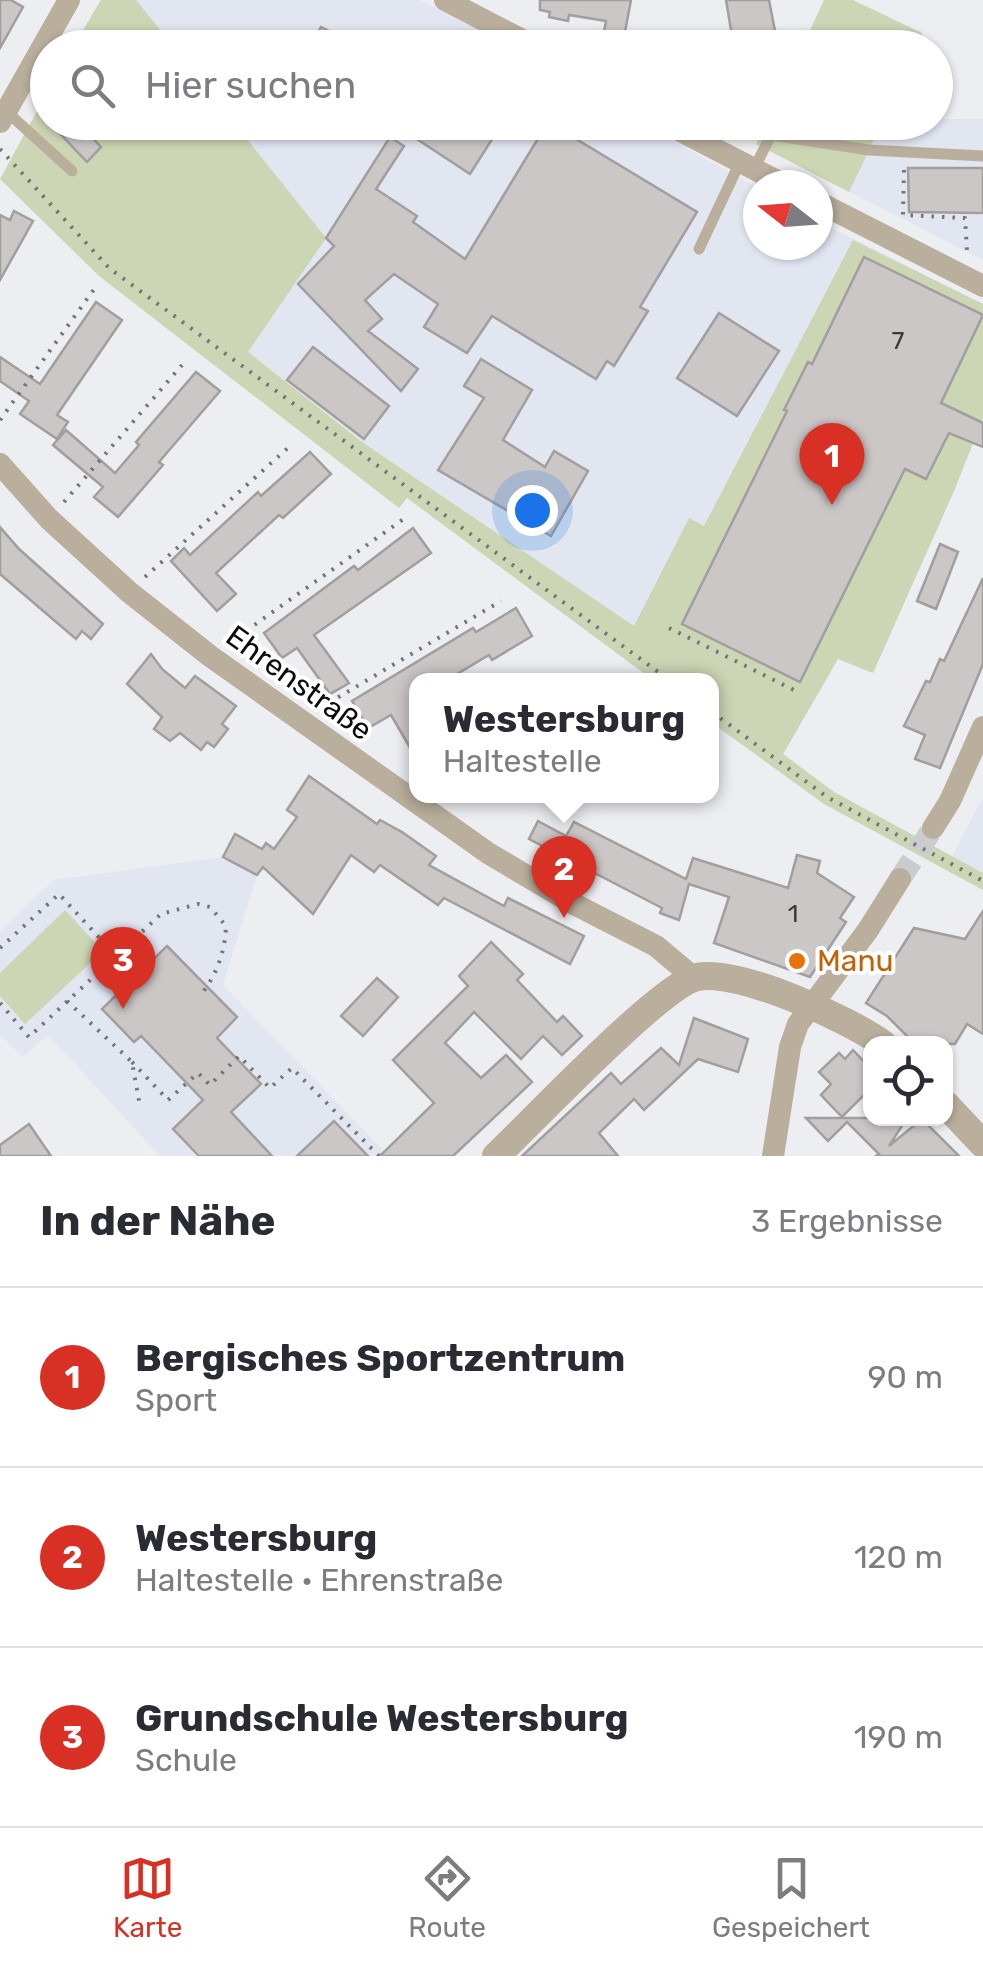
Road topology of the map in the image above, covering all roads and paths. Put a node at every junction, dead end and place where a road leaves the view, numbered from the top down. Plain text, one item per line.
1 (69, 0) edge
2 (445, 0) edge
3 (52, 30) edge
4 (503, 30) edge
5 (30, 69) edge
6 (3, 117) edge
7 (30, 138) edge
8 (33, 140) edge
9 (698, 140) edge
10 (767, 140) edge
11 (806, 140) edge
12 (0, 149) edge
13 (904, 154) junction
14 (983, 156) edge
15 (747, 165) junction
16 (72, 170) dead end
17 (757, 170) edge
18 (833, 210) edge
19 (699, 249) dead end
20 (960, 274) junction
21 (983, 286) edge
22 (95, 288) dead end
23 (182, 365) dead end
24 (0, 420) edge
25 (290, 446) dead end
26 (0, 464) edge
27 (405, 518) dead end
28 (50, 519) junction
29 (129, 592) junction
30 (501, 602) dead end
31 (669, 628) dead end
32 (210, 656) junction
33 (659, 673) edge
34 (798, 692) dead end
35 (719, 717) edge
36 (299, 721) junction
37 (983, 727) edge
38 (409, 798) edge
39 (416, 803) edge
40 (933, 828) tunnel mouth
41 (900, 879) tunnel mouth
42 (983, 881) edge
43 (0, 948) edge
44 (116, 956) junction
45 (693, 977) junction
46 (200, 996) dead end
47 (67, 1002) junction
48 (0, 1003) edge
49 (810, 1005) junction
50 (870, 1036) edge
51 (132, 1062) junction
52 (140, 1106) dead end
53 (953, 1112) edge
54 (983, 1144) edge
55 (379, 1156) edge
56 (496, 1156) edge
57 (773, 1156) edge

1 - 3 street
2 - 4 street
5 - 6 street
6 - 7 lane
8 - 16 lane
9 - 15 street
10 - 15 lane
11 - 13 lane
12 - 33 path
13 - 14 lane
13 - 20 path
15 - 17 street
15 - 19 lane
18 - 20 street
20 - 21 street
22 - 24 path
23 - 28 path
25 - 29 path
26 - 28 street, Ehrenstraße
27 - 32 path
28 - 29 street, Ehrenstraße
29 - 32 street, Ehrenstraße
30 - 36 path
31 - 34 path
32 - 36 street, Ehrenstraße
35 - 42 path
36 - 38 street, Ehrenstraße
37 - 40 street
39 - 45 street, Ehrenstraße
41 - 49 street
43 - 44 path
44 - 46 path
44 - 47 path
45 - 49 street
45 - 56 street
47 - 48 path
47 - 51 path
49 - 50 street
49 - 57 street
51 - 52 path
51 - 55 path
53 - 54 street

